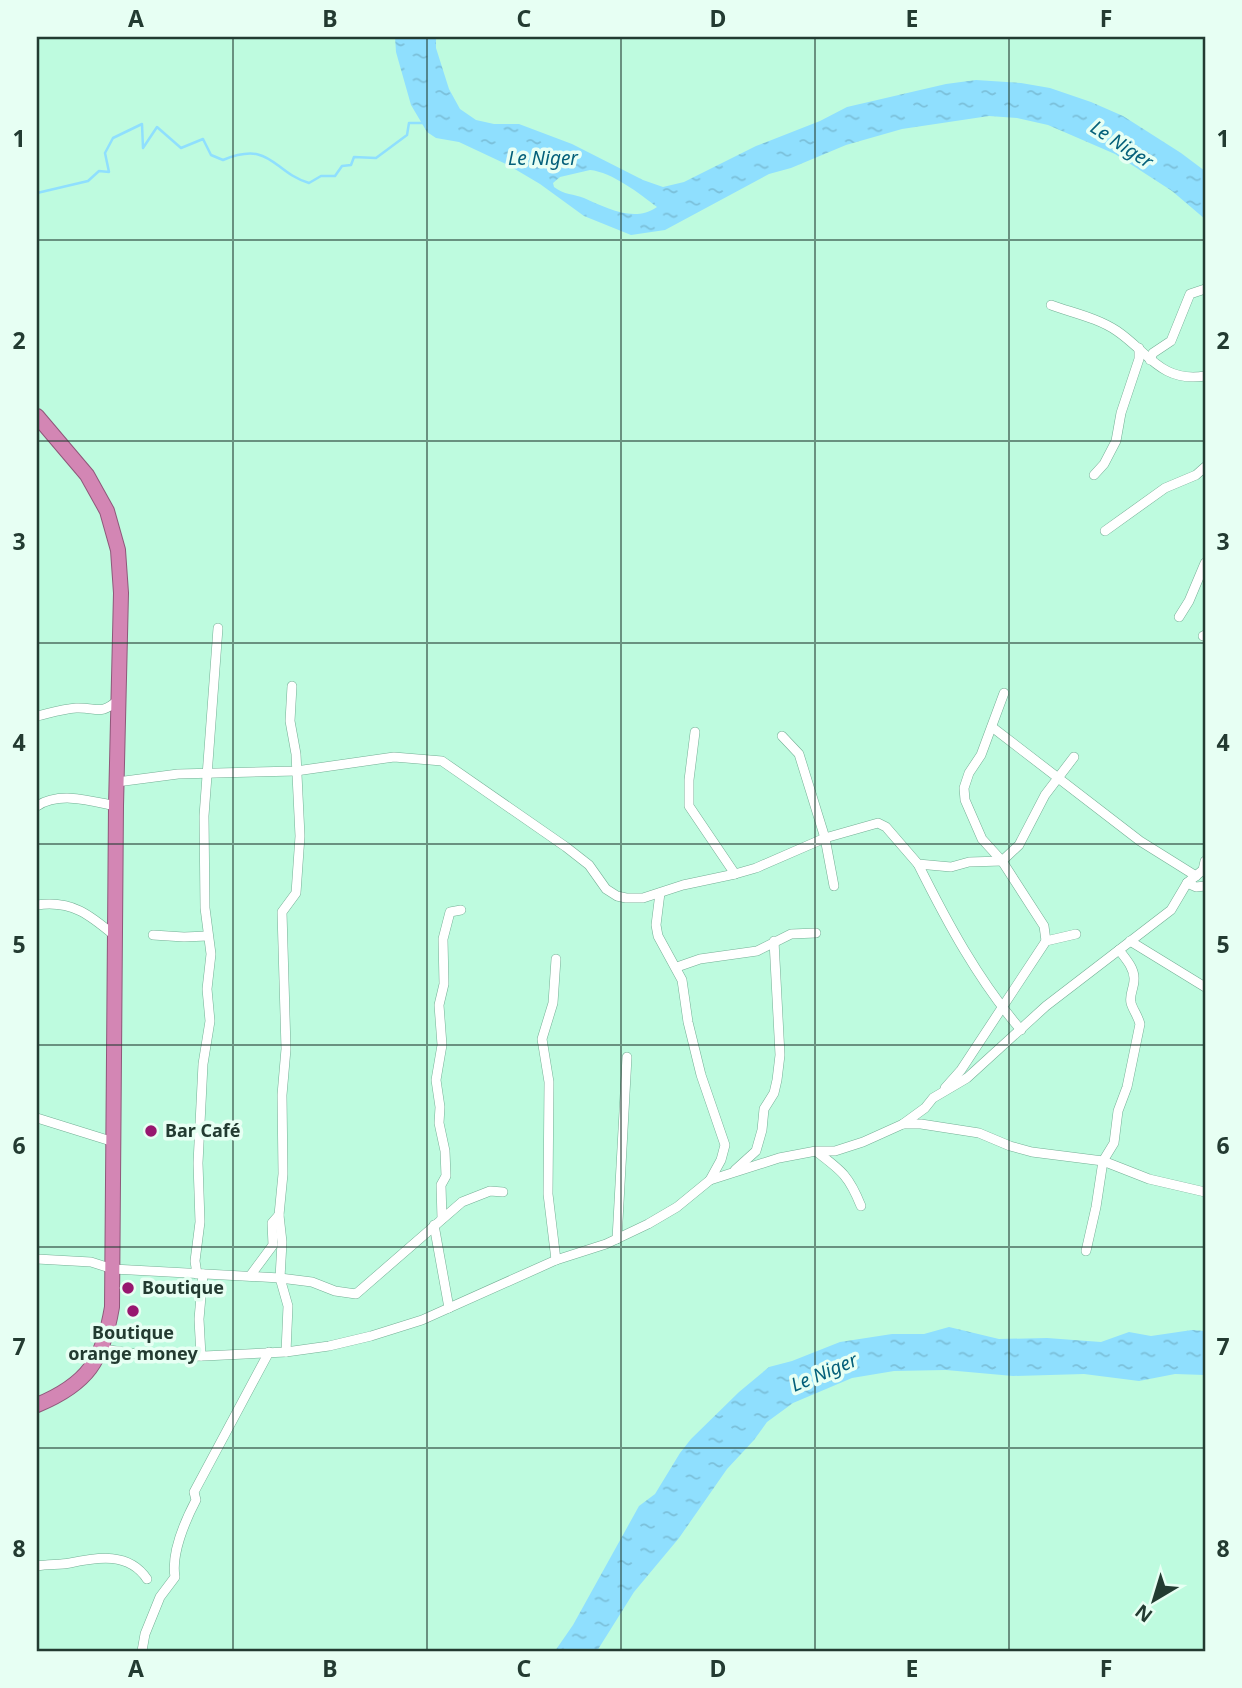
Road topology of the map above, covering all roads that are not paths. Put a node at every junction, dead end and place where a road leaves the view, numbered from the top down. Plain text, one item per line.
1 (1205, 289) edge
2 (1051, 305) dead end
3 (1139, 348) junction
4 (1150, 360) junction
5 (1205, 376) edge
6 (37, 416) edge
7 (1205, 467) edge
8 (1094, 475) dead end
9 (1105, 531) dead end
10 (1205, 562) edge
11 (1179, 617) dead end
12 (218, 628) dead end
13 (292, 686) dead end
14 (1004, 693) dead end
15 (118, 701) junction
16 (37, 716) edge
17 (992, 727) junction
18 (695, 732) dead end
19 (782, 736) dead end
20 (1074, 757) dead end
21 (296, 771) junction
22 (207, 774) junction
23 (1058, 778) junction
24 (117, 782) junction
25 (40, 801) edge
26 (116, 806) junction
27 (825, 838) junction
28 (1002, 861) junction
29 (1205, 861) edge
30 (918, 864) junction
31 (736, 874) junction
32 (1196, 876) junction
33 (1187, 883) junction
34 (834, 886) dead end
35 (1205, 886) edge
36 (660, 893) junction
37 (37, 905) edge
38 (461, 911) dead end
39 (816, 933) dead end
40 (1076, 934) dead end
41 (153, 935) dead end
42 (115, 936) junction
43 (207, 936) junction
44 (774, 941) junction
45 (1046, 941) junction
46 (1130, 942) junction
47 (1119, 950) junction
48 (556, 959) dead end
49 (677, 967) junction
50 (1205, 986) edge
51 (1002, 1008) junction
52 (1021, 1030) junction
53 (627, 1057) dead end
54 (933, 1098) junction
55 (37, 1118) edge
56 (902, 1124) junction
57 (114, 1142) junction
58 (816, 1151) junction
59 (1103, 1161) junction
60 (732, 1173) junction
61 (710, 1180) junction
62 (503, 1192) dead end
63 (1205, 1192) edge
64 (861, 1206) dead end
65 (279, 1215) junction
66 (438, 1222) junction
67 (617, 1239) junction
68 (1086, 1251) dead end
69 (37, 1259) edge
70 (556, 1260) junction
71 (113, 1269) junction
72 (200, 1274) junction
73 (250, 1276) junction
74 (280, 1278) junction
75 (449, 1308) junction
76 (103, 1349) junction
77 (269, 1352) junction
78 (286, 1352) junction
79 (201, 1356) junction
80 (37, 1405) edge
81 (37, 1566) edge
82 (147, 1579) dead end
83 (142, 1651) edge

1 - 4 street
2 - 3 street
3 - 4 street
3 - 8 street
4 - 5 street
6 - 15 highway
7 - 9 street
10 - 11 street
12 - 22 street
13 - 21 street
14 - 17 street
15 - 16 street
15 - 24 highway
17 - 23 street
17 - 28 street
18 - 31 street
19 - 27 street
20 - 23 street
21 - 22 street
21 - 36 street
21 - 65 street
22 - 24 street
22 - 43 street
23 - 28 street
23 - 32 street
24 - 26 highway
25 - 26 street
26 - 42 highway
27 - 30 street
27 - 31 street
27 - 34 street
28 - 30 street
28 - 45 street
29 - 32 street
30 - 51 street
31 - 36 street
32 - 33 street
33 - 35 street
33 - 46 street
36 - 49 street
37 - 42 street
38 - 66 street
39 - 44 street
40 - 45 street
41 - 43 street
42 - 57 highway
43 - 72 street
44 - 49 street
44 - 60 street
45 - 51 street
46 - 47 street
46 - 50 street
47 - 52 street
47 - 59 street
48 - 70 street
49 - 61 street
51 - 52 street
51 - 54 street
52 - 54 street
53 - 67 street
54 - 56 street
55 - 57 street
56 - 58 street
56 - 59 street
57 - 71 highway
58 - 60 street
58 - 64 street
59 - 63 street
59 - 68 street
60 - 61 street
61 - 67 street
62 - 66 street
65 - 73 street
65 - 74 street
66 - 74 street
66 - 75 street
67 - 70 street
69 - 71 street
70 - 75 street
71 - 72 street
71 - 76 highway
72 - 73 street
72 - 79 street
73 - 74 street
74 - 78 street
75 - 78 street
76 - 79 street
76 - 80 highway
77 - 78 street
77 - 79 street
77 - 83 street
81 - 82 street

